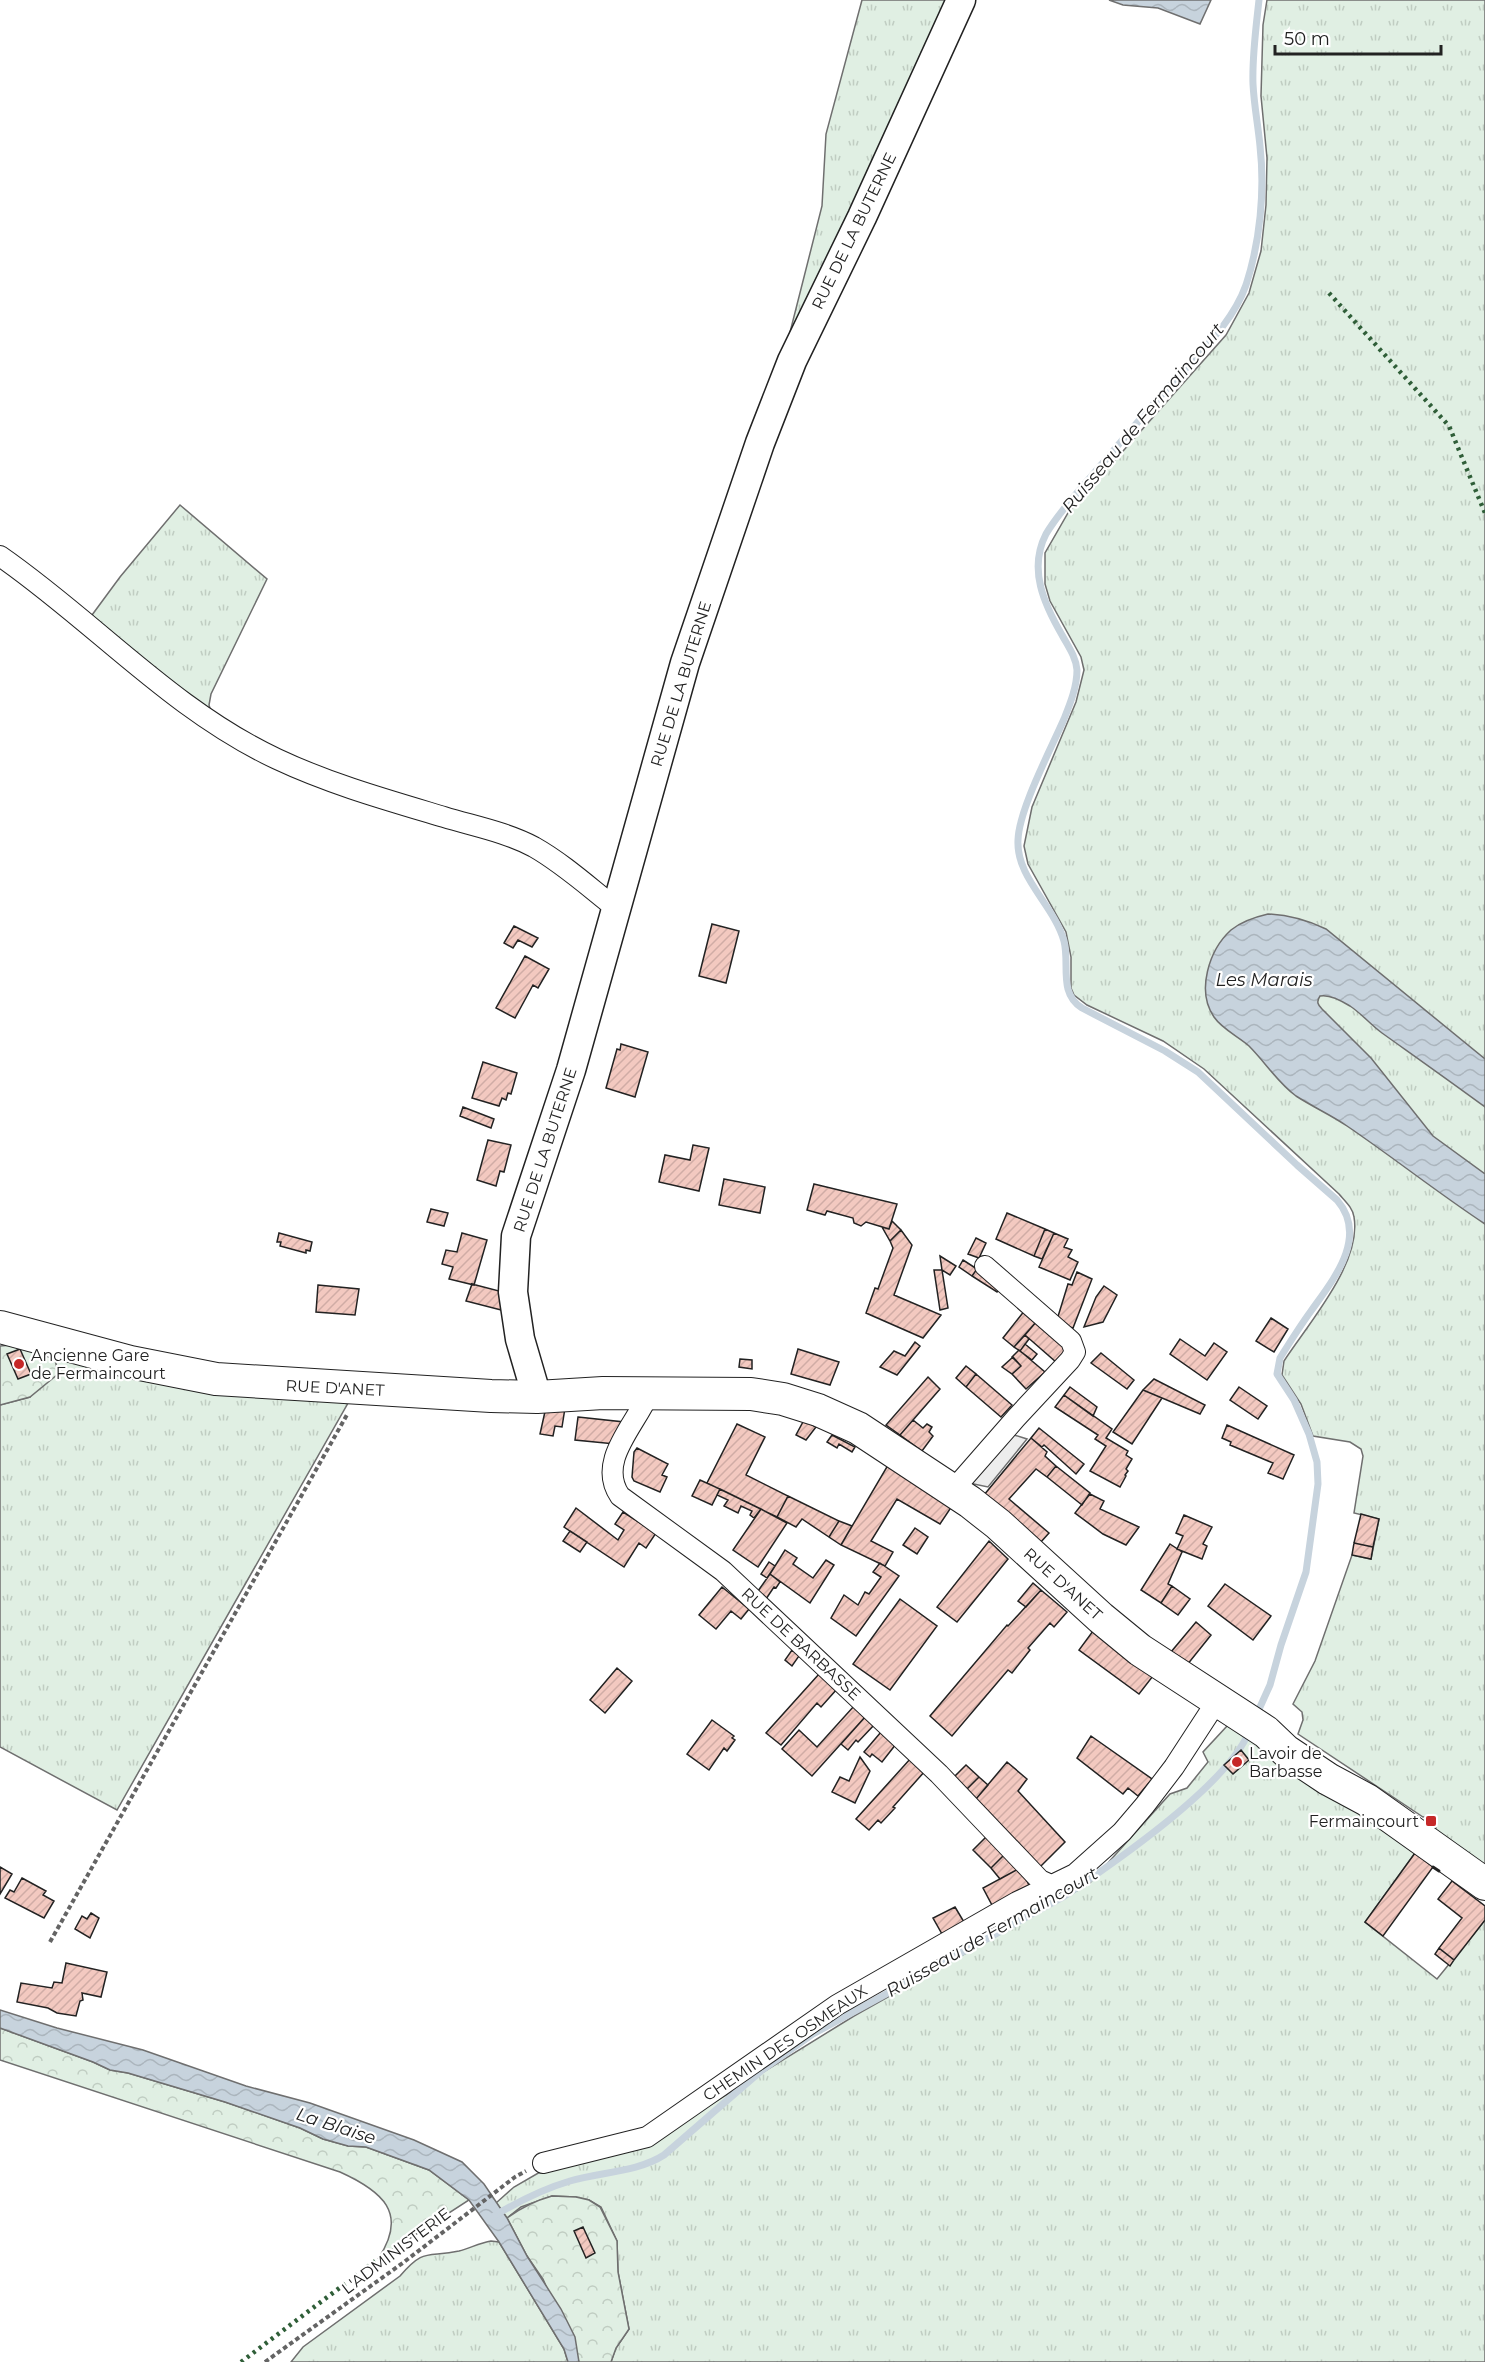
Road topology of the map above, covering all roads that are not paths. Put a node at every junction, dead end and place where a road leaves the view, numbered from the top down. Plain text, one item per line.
1 (962, 0) edge
2 (0, 556) edge
3 (617, 909) junction
4 (986, 1266) dead end
5 (0, 1327) edge
6 (71, 1346) junction
7 (535, 1391) junction
8 (649, 1394) junction
9 (953, 1490) junction
10 (1226, 1707) junction
11 (1485, 1884) edge
12 (1051, 1885) junction
13 (543, 2163) road end

1 - 3 street, RUE DE LA BUTERNE
2 - 3 street
3 - 7 street, RUE DE LA BUTERNE
4 - 9 street
5 - 6 main road, RUE D'ANET
6 - 7 main road, RUE D'ANET
6 - 7 main road, RUE D'ANET
7 - 8 main road, RUE D'ANET
8 - 9 main road, RUE D'ANET
8 - 12 street, RUE DE BARBASSE
9 - 10 main road, RUE D'ANET
10 - 11 main road, RUE D'ANET
10 - 12 street, CHEMIN DES OSMEAUX
12 - 13 street, CHEMIN DES OSMEAUX

